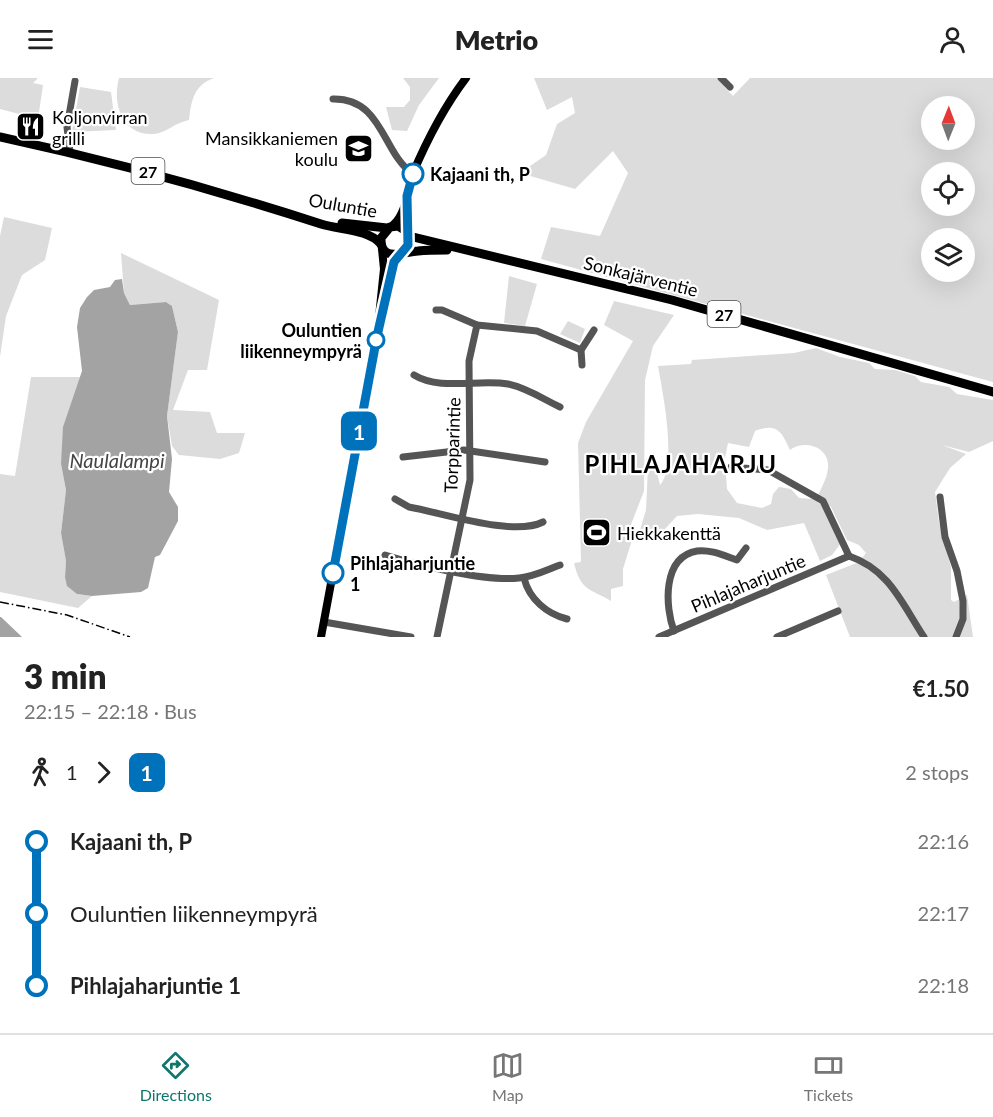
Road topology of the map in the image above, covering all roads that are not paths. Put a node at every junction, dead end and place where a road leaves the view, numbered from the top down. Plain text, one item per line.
1 (466, 78) edge
2 (721, 78) edge
3 (75, 81) dead end
4 (730, 87) dead end
5 (333, 99) dead end
6 (0, 137) edge
7 (70, 152) junction
8 (413, 174) junction
9 (407, 196) junction
10 (293, 213) junction
11 (390, 227) junction
12 (407, 234) junction
13 (382, 247) junction
14 (453, 249) junction
15 (400, 254) junction
16 (436, 310) dead end
17 (477, 325) junction
18 (594, 330) dead end
19 (377, 336) junction
20 (581, 350) junction
21 (582, 365) dead end
22 (414, 375) dead end
23 (468, 382) junction
24 (993, 392) edge
25 (560, 407) dead end
26 (469, 450) junction
27 (403, 457) dead end
28 (545, 462) dead end
29 (731, 467) dead end
30 (939, 496) dead end
31 (395, 499) dead end
32 (462, 517) junction
33 (543, 522) dead end
34 (747, 548) dead end
35 (385, 555) dead end
36 (849, 556) junction
37 (560, 565) dead end
38 (449, 570) junction
39 (524, 578) junction
40 (838, 611) dead end
41 (567, 618) dead end
42 (324, 622) junction
43 (675, 631) junction
44 (321, 637) edge
45 (411, 637) edge
46 (437, 637) edge
47 (659, 637) edge
48 (777, 637) edge
49 (924, 637) edge
50 (956, 637) edge

1 - 8 main road
2 - 4 street
3 - 7 street
5 - 8 street
6 - 7 highway, Ouluntie / 27
7 - 10 highway, Ouluntie / 27
8 - 9 main road
9 - 11 main road
9 - 12 main road
10 - 11 highway, Ouluntie / 27
10 - 13 highway, Ouluntie / 27
11 - 12 highway
11 - 13 highway
12 - 14 highway, Sonkajärventie / 27
12 - 15 highway
13 - 15 highway
13 - 19 main road
14 - 15 highway, Sonkajärventie / 27
14 - 24 highway, Sonkajärventie / 27
15 - 19 main road
16 - 17 street
17 - 20 street
17 - 23 street, Torpparintie
18 - 20 street
19 - 42 main road
20 - 21 street
22 - 23 street
23 - 25 street
23 - 26 street, Torpparintie
26 - 27 street
26 - 28 street
26 - 32 street, Torpparintie
29 - 36 street
30 - 50 street
31 - 32 street
32 - 33 street
32 - 38 street, Torpparintie
34 - 43 street
35 - 38 street
36 - 43 street, Pihlajaharjuntie
36 - 49 street
37 - 39 street
38 - 39 street
38 - 46 street, Torpparintie
39 - 41 street
40 - 48 street
42 - 44 main road
42 - 45 street
43 - 47 street, Pihlajaharjuntie

